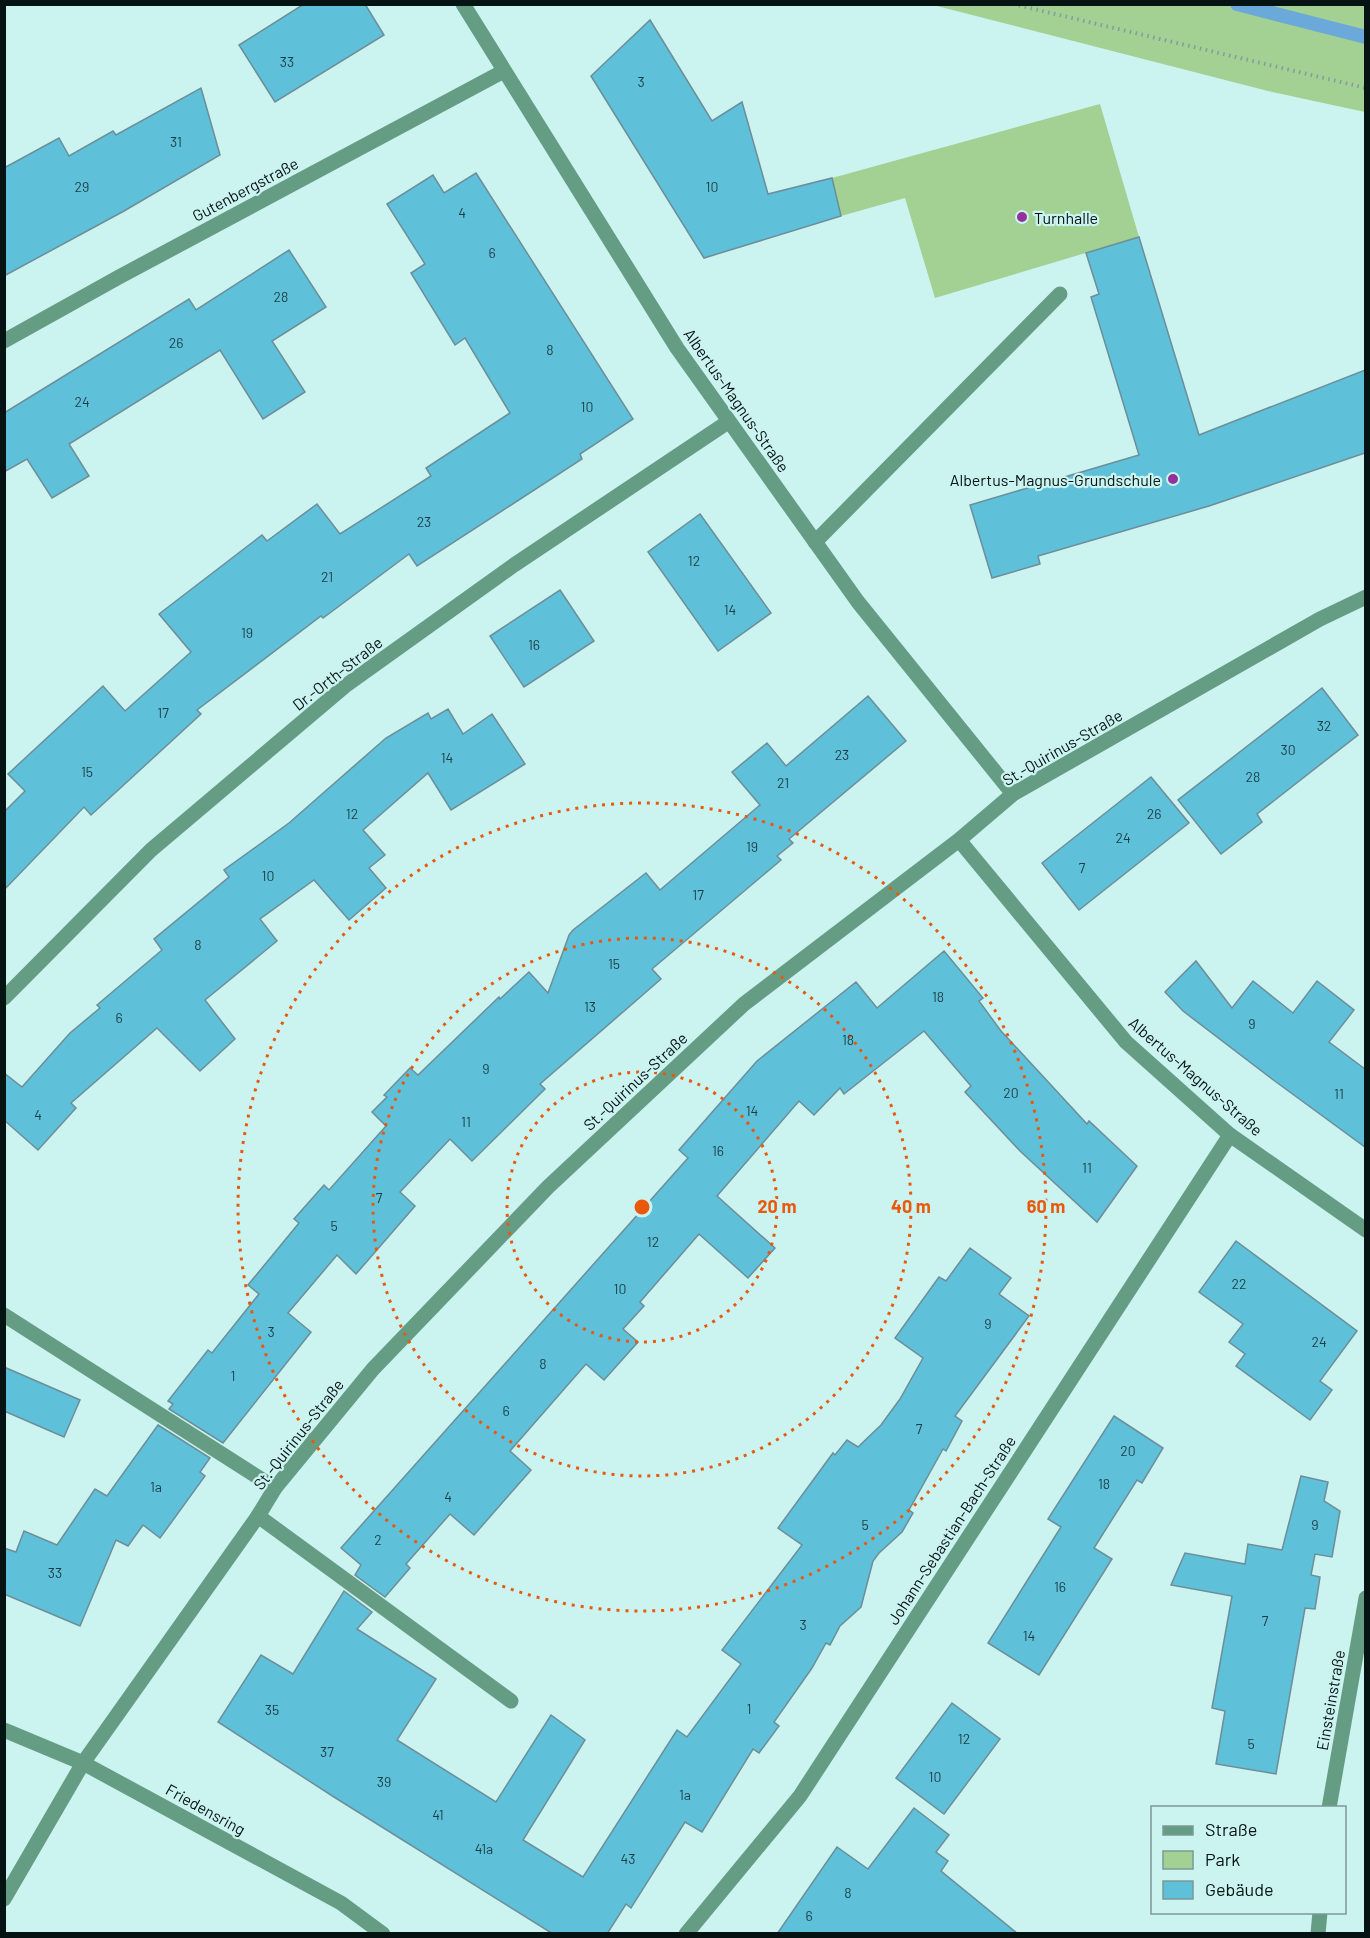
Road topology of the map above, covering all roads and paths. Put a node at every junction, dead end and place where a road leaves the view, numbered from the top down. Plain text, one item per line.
1 (463, 4) edge
2 (1013, 4) edge
3 (504, 71) junction
4 (1365, 88) edge
5 (1060, 294) dead end
6 (4, 341) edge
7 (729, 422) junction
8 (814, 542) junction
9 (1365, 597) edge
10 (1013, 794) junction
11 (958, 840) junction
12 (4, 998) edge
13 (1230, 1135) junction
14 (1365, 1230) edge
15 (4, 1315) edge
16 (275, 1488) junction
17 (258, 1516) junction
18 (1365, 1598) edge
19 (511, 1701) dead end
20 (4, 1730) edge
21 (83, 1763) junction
22 (1329, 1806) edge
23 (4, 1899) edge
24 (1320, 1914) edge
25 (383, 1934) edge
26 (686, 1934) edge
27 (1318, 1934) edge

1 - 3 street, Albertus-Magnus-Straße
2 - 4 path
3 - 6 street, Gutenbergstraße
3 - 7 street, Albertus-Magnus-Straße
5 - 8 street
7 - 8 street, Albertus-Magnus-Straße
7 - 12 street, Dr.-Orth-Straße
8 - 10 street, Albertus-Magnus-Straße
9 - 10 street, St.-Quirinus-Straße
10 - 11 street, St.-Quirinus-Straße
11 - 13 street, Albertus-Magnus-Straße
11 - 16 street, St.-Quirinus-Straße
13 - 14 street, Albertus-Magnus-Straße
13 - 26 street, Johann-Sebastian-Bach-Straße
15 - 16 street
16 - 17 street, St.-Quirinus-Straße
17 - 19 street
17 - 21 street, St.-Quirinus-Straße
18 - 22 street, Einsteinstraße
20 - 21 street, Friedensring
21 - 23 street, St.-Quirinus-Straße
21 - 25 street, Friedensring
24 - 27 street

